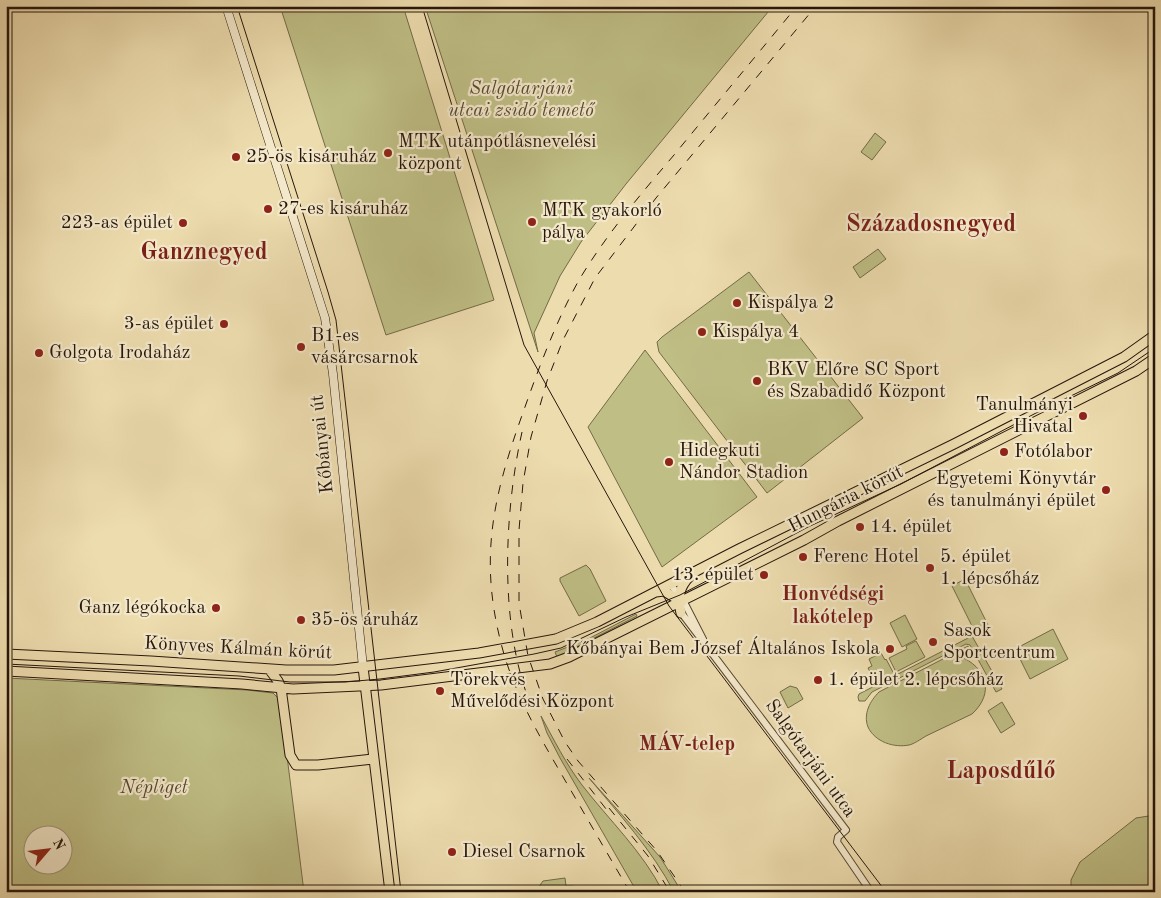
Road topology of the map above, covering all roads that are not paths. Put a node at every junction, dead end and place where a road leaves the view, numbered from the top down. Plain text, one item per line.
1 (226, 6) edge
2 (1155, 335) edge
3 (1155, 358) edge
4 (696, 571) junction
5 (670, 584) junction
6 (653, 592) junction
7 (677, 603) junction
8 (556, 639) joint
9 (6, 654) edge
10 (550, 664) joint
11 (363, 667) junction
12 (269, 669) junction
13 (6, 671) edge
14 (365, 687) junction
15 (281, 688) junction
16 (373, 758) junction
17 (390, 892) edge
18 (871, 892) edge

1 - 11 main road, Kőbányai út
2 - 4 main road, Hungária körút
3 - 7 main road, Hungária körút
4 - 5 main road, Hungária körút
4 - 7 main road
5 - 6 main road, Hungária körút
5 - 7 main road
6 - 7 main road
6 - 8 main road, Hungária körút
7 - 10 main road, Hungária körút
7 - 18 street, Salgótarjáni utca
8 - 11 main road, Könyves Kálmán körút
9 - 12 main road, Könyves Kálmán körút
10 - 14 main road, Könyves Kálmán körút
11 - 12 main road, Könyves Kálmán körút
11 - 14 main road, Kőbányai út
12 - 15 main road
13 - 15 main road, Könyves Kálmán körút
14 - 15 main road, Könyves Kálmán körút
14 - 16 main road, Kőbányai út
15 - 16 main road
16 - 17 main road, Kőbányai út

